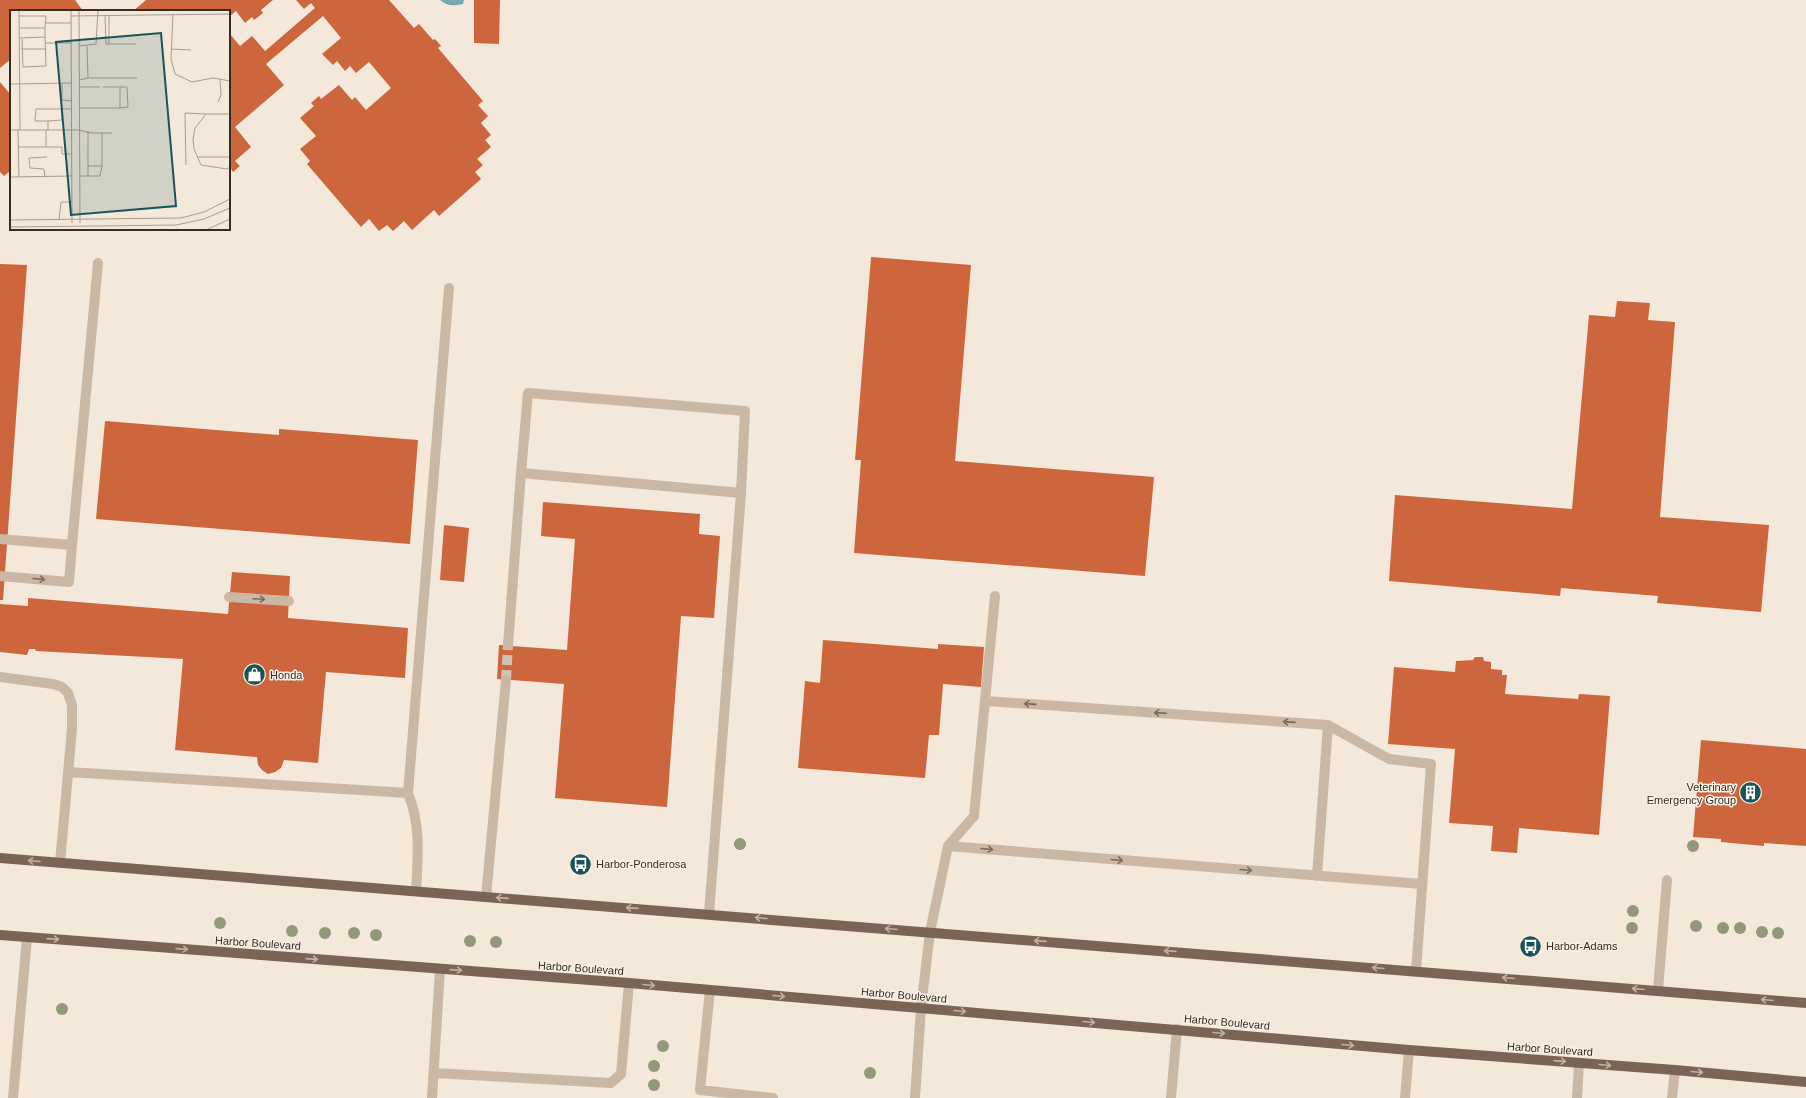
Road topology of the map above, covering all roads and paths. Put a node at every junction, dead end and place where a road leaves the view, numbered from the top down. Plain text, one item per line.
1 (98, 263) dead end
2 (449, 288) dead end
3 (521, 473) junction
4 (740, 493) junction
5 (0, 539) edge
6 (72, 545) junction
7 (0, 576) edge
8 (995, 596) dead end
9 (229, 597) dead end
10 (289, 601) dead end
11 (508, 645) tunnel mouth
12 (0, 677) edge
13 (506, 680) tunnel mouth
14 (986, 701) junction
15 (1328, 725) junction
16 (68, 772) junction
17 (408, 793) junction
18 (948, 846) junction
19 (0, 858) edge
20 (60, 863) junction
21 (1317, 876) junction
22 (1667, 880) dead end
23 (1422, 884) junction
24 (416, 891) junction
25 (486, 897) junction
26 (709, 914) junction
27 (930, 932) junction
28 (0, 935) edge
29 (27, 937) junction
30 (440, 969) junction
31 (1416, 971) junction
32 (629, 983) junction
33 (710, 990) junction
34 (1658, 990) junction
35 (1806, 1003) edge
36 (921, 1008) junction
37 (1177, 1029) junction
38 (1409, 1050) junction
39 (1579, 1063) junction
40 (1675, 1070) junction
41 (434, 1073) junction
42 (1806, 1082) edge
43 (700, 1094) edge
44 (13, 1098) edge
45 (432, 1098) edge
46 (773, 1098) edge
47 (915, 1098) edge
48 (1171, 1098) edge
49 (1405, 1098) edge
50 (1577, 1098) edge
51 (1672, 1098) edge

1 - 6 street
2 - 17 street
3 - 4 street
3 - 4 street
3 - 11 street
4 - 26 street
5 - 6 street
7 -> 6 street
8 - 14 street
9 -> 10 street
12 - 16 street
13 - 25 street
15 -> 14 street
14 - 18 street
15 - 21 street
15 - 23 street
16 - 17 street
16 - 20 street
17 - 24 street
18 -> 21 street
18 - 27 street
20 -> 19 main road
20 - 24 main road
21 - 23 street
22 - 34 street
23 - 31 street
24 - 25 main road
26 -> 25 main road
27 -> 26 main road
31 -> 27 main road
27 - 36 street
28 - 29 main road, Harbor Boulevard
29 -> 30 main road, Harbor Boulevard
29 - 44 street
30 -> 32 main road, Harbor Boulevard
30 - 41 street
34 -> 31 main road
32 -> 33 main road, Harbor Boulevard
32 - 41 street
33 -> 36 main road, Harbor Boulevard
33 - 43 street
35 -> 34 main road
36 -> 37 main road, Harbor Boulevard
36 - 47 street
37 -> 38 main road, Harbor Boulevard
37 - 48 street
38 -> 39 main road, Harbor Boulevard
38 - 49 street
39 -> 40 main road, Harbor Boulevard
39 - 50 street
40 -> 42 main road, Harbor Boulevard
40 - 51 street
41 - 45 street
43 - 46 street

